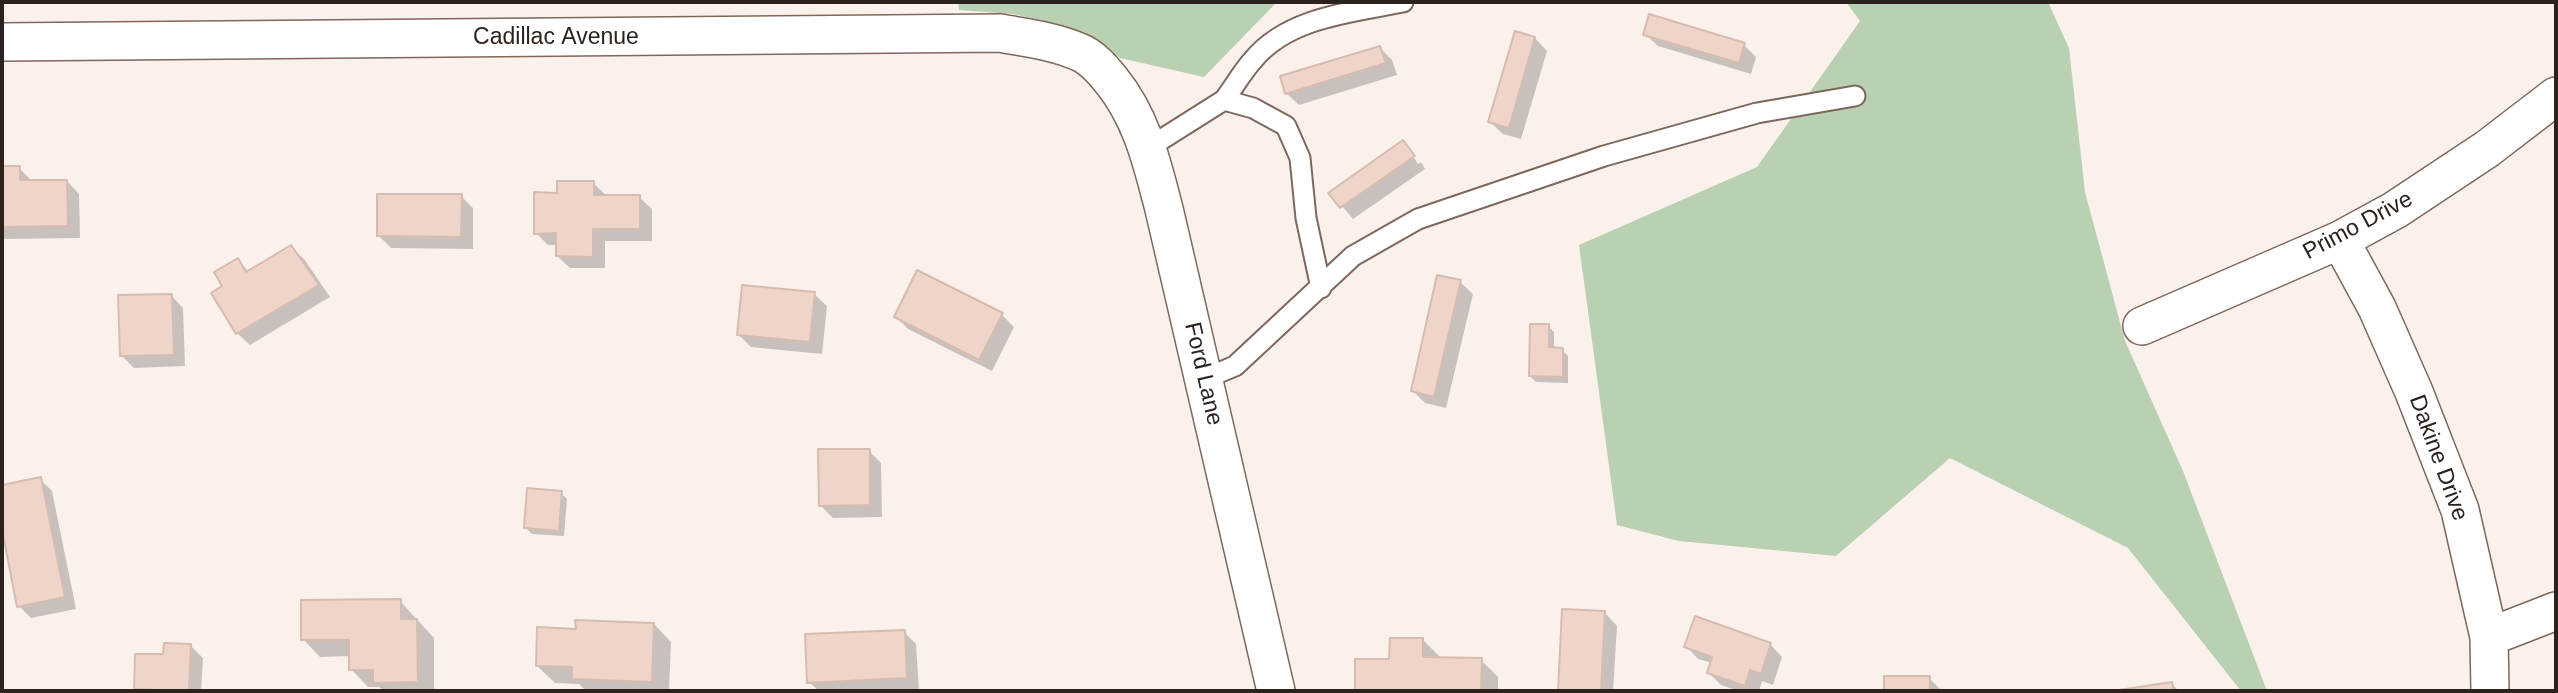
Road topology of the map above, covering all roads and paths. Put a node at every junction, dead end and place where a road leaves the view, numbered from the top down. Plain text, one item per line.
1 (1403, 2) edge
2 (2, 42) edge
3 (1102, 69) joint
4 (1855, 96) dead end
5 (2556, 96) edge
6 (1224, 100) junction
7 (1148, 148) junction
8 (2340, 240) junction
9 (1321, 288) junction
10 (2142, 326) dead end
11 (1204, 379) junction
12 (2556, 611) edge
13 (2489, 637) junction
14 (1276, 691) edge
15 (2490, 691) edge

1 - 6 lane
2 - 3 street, Cadillac Avenue
3 - 7 street, Ford Lane
4 - 9 lane
5 - 8 street, Primo Drive
6 - 7 lane
6 - 9 lane
7 - 11 street, Ford Lane
8 - 10 street, Primo Drive
8 - 13 street, Dakine Drive
9 - 11 lane
11 - 14 street, Ford Lane
12 - 13 street
13 - 15 street, Dakine Drive

